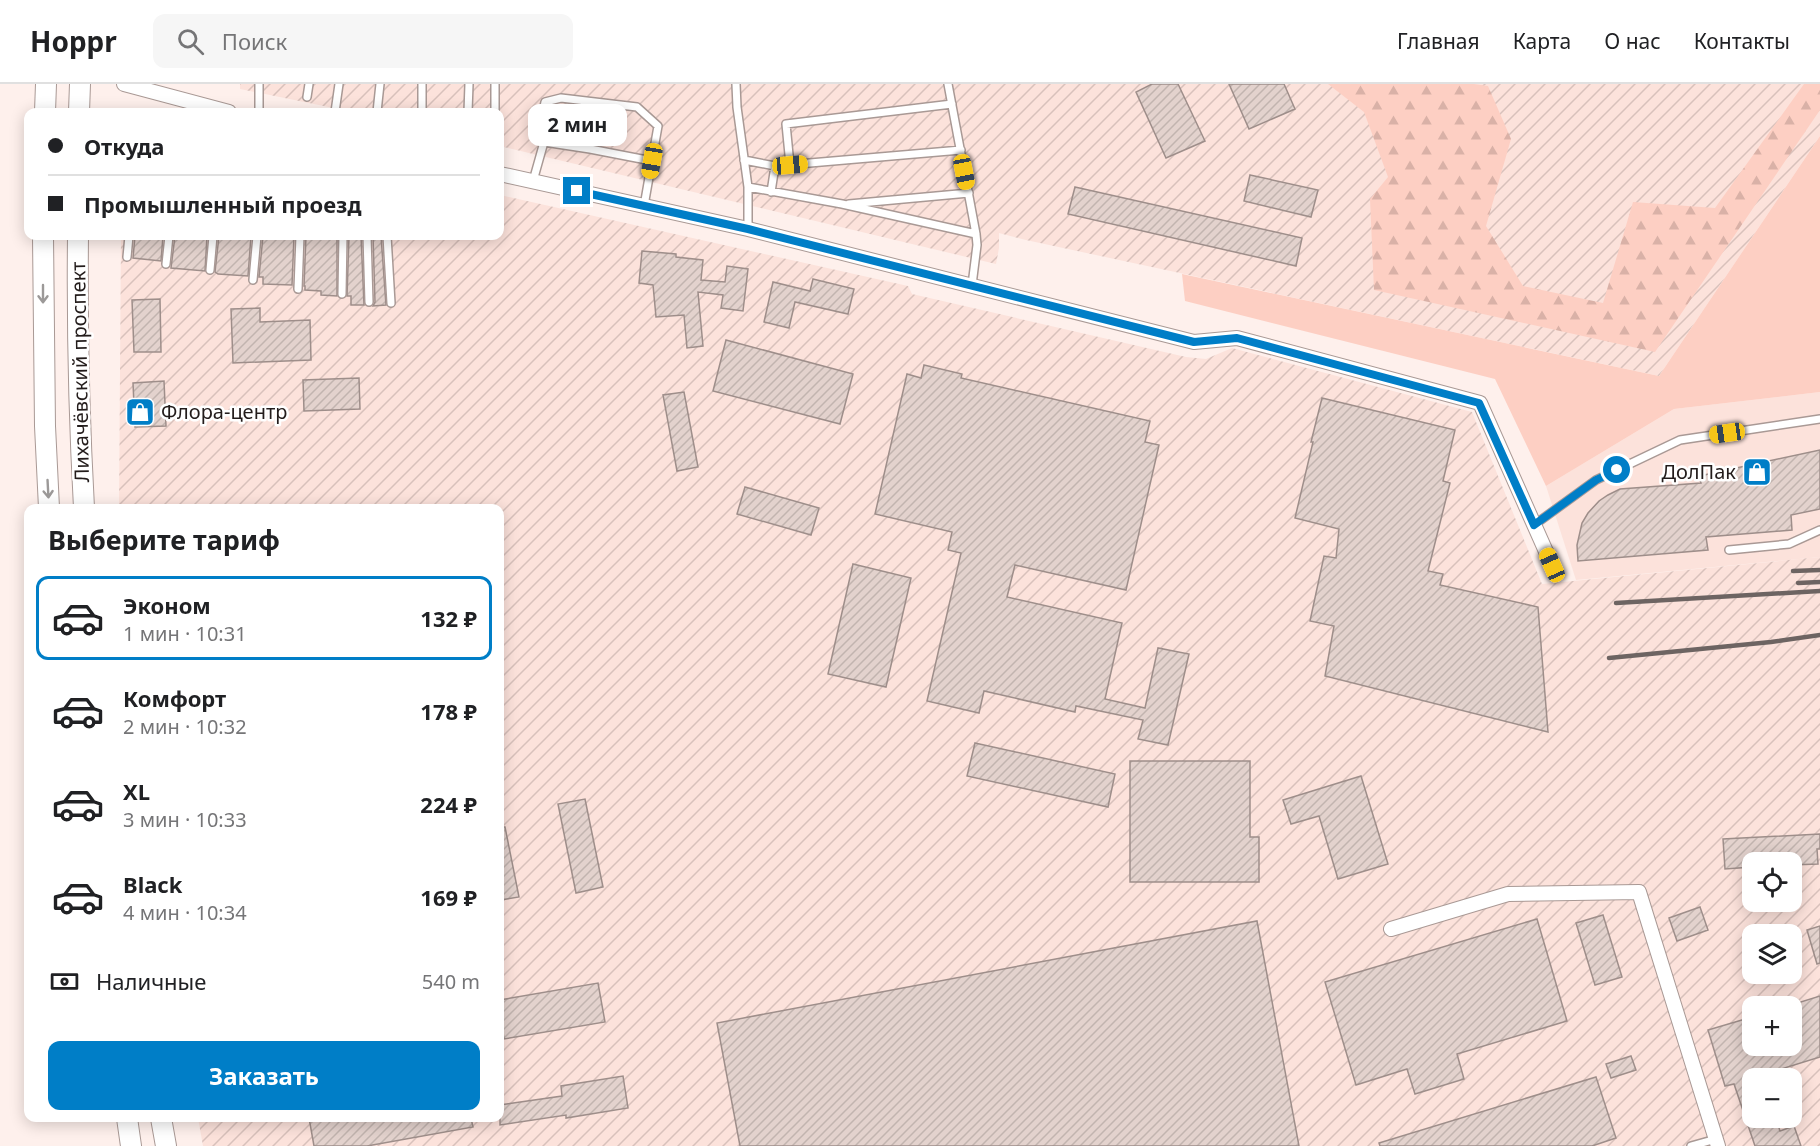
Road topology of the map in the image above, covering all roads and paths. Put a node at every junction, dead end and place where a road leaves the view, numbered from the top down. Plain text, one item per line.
1 (46, 84) edge
2 (80, 84) edge
3 (124, 84) edge
4 (259, 84) edge
5 (309, 84) edge
6 (339, 84) edge
7 (380, 84) edge
8 (422, 84) edge
9 (469, 84) edge
10 (495, 84) edge
11 (736, 84) edge
12 (948, 84) edge
13 (307, 97) dead end
14 (952, 104) junction
15 (45, 108) edge
16 (79, 108) edge
17 (214, 108) edge
18 (259, 108) edge
19 (336, 108) edge
20 (377, 108) edge
21 (422, 108) edge
22 (468, 108) edge
23 (495, 108) edge
24 (544, 142) junction
25 (960, 150) junction
26 (744, 160) junction
27 (652, 161) junction
28 (790, 165) junction
29 (776, 166) junction
30 (504, 175) edge
31 (532, 181) junction
32 (748, 187) junction
33 (771, 192) junction
34 (969, 193) junction
35 (842, 204) junction
36 (644, 206) junction
37 (748, 229) junction
38 (976, 234) junction
39 (44, 240) edge
40 (78, 240) edge
41 (129, 240) edge
42 (169, 240) edge
43 (213, 240) edge
44 (257, 240) edge
45 (300, 240) edge
46 (343, 240) edge
47 (367, 240) edge
48 (387, 240) edge
49 (127, 257) dead end
50 (166, 264) dead end
51 (210, 270) dead end
52 (254, 280) dead end
53 (972, 285) junction
54 (298, 289) dead end
55 (342, 294) dead end
56 (369, 302) dead end
57 (391, 303) dead end
58 (1820, 419) edge
59 (49, 504) edge
60 (84, 504) edge
61 (1534, 525) junction
62 (1820, 530) edge
63 (1729, 550) dead end
64 (1552, 565) dead end
65 (1391, 929) dead end
66 (128, 1122) edge
67 (162, 1122) edge
68 (1717, 1143) edge
69 (131, 1146) edge
70 (166, 1146) edge
71 (1691, 1146) edge

1 - 15 main road
2 - 16 main road
3 - 17 street
4 - 18 lane
5 - 13 lane
6 - 19 lane
7 - 20 lane
8 - 21 lane
9 - 22 lane
10 - 23 lane
11 - 26 lane
12 - 14 lane
14 - 25 lane
14 - 28 lane
24 - 27 lane
24 - 27 lane
24 - 31 lane
25 - 28 lane
25 - 34 lane
26 - 29 lane
26 - 32 lane
27 - 36 lane
28 - 29 lane
29 - 33 lane
30 - 31 street
31 - 36 street
32 - 33 lane
32 - 37 lane
33 - 35 lane
34 - 35 lane
34 - 38 lane
35 - 38 lane
36 - 37 street
37 - 53 street
38 - 53 lane
39 -> 59 main road, Лихачёвский проспект
40 - 60 main road, Лихачёвский проспект
41 - 49 lane
42 - 50 lane
43 - 51 lane
44 - 52 lane
45 - 54 lane
46 - 55 lane
47 - 56 lane
48 - 57 lane
53 - 61 street
58 - 61 lane
61 - 64 street
62 - 63 lane
65 - 68 street
66 - 69 main road
67 - 70 main road
68 - 71 lane

